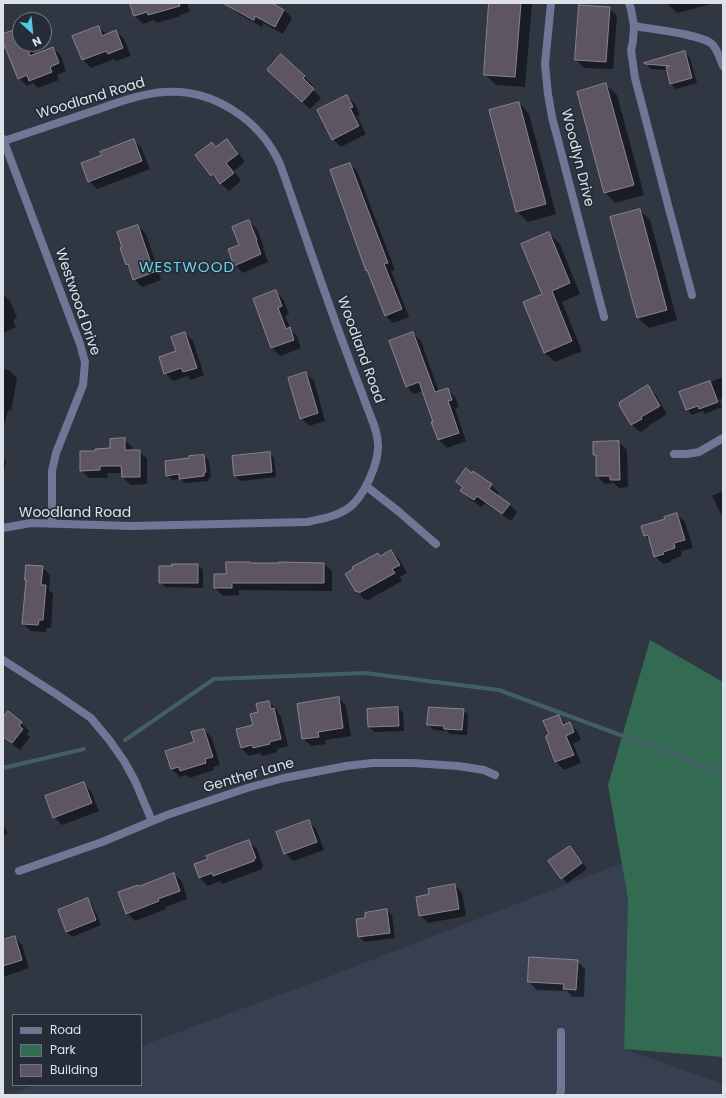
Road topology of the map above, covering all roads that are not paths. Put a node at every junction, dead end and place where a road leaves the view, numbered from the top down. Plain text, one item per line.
1 (551, 3) edge
2 (629, 3) edge
3 (634, 26) junction
4 (723, 66) edge
5 (3, 140) edge
6 (692, 295) dead end
7 (604, 317) dead end
8 (723, 438) edge
9 (674, 454) dead end
10 (366, 486) junction
11 (52, 524) junction
12 (3, 528) edge
13 (436, 544) dead end
14 (3, 660) edge
15 (495, 775) dead end
16 (152, 821) junction
17 (19, 871) dead end
18 (561, 1032) dead end
19 (560, 1095) edge

1 - 7 street, Woodlyn Drive
2 - 3 street
3 - 4 street
3 - 6 street
5 - 10 street, Woodland Road
5 - 11 street, Westwood Drive
8 - 9 street
10 - 11 street, Woodland Road
10 - 13 street
11 - 12 street, Woodland Road
14 - 16 street
15 - 16 street, Genther Lane
16 - 17 street, Genther Lane
18 - 19 street

